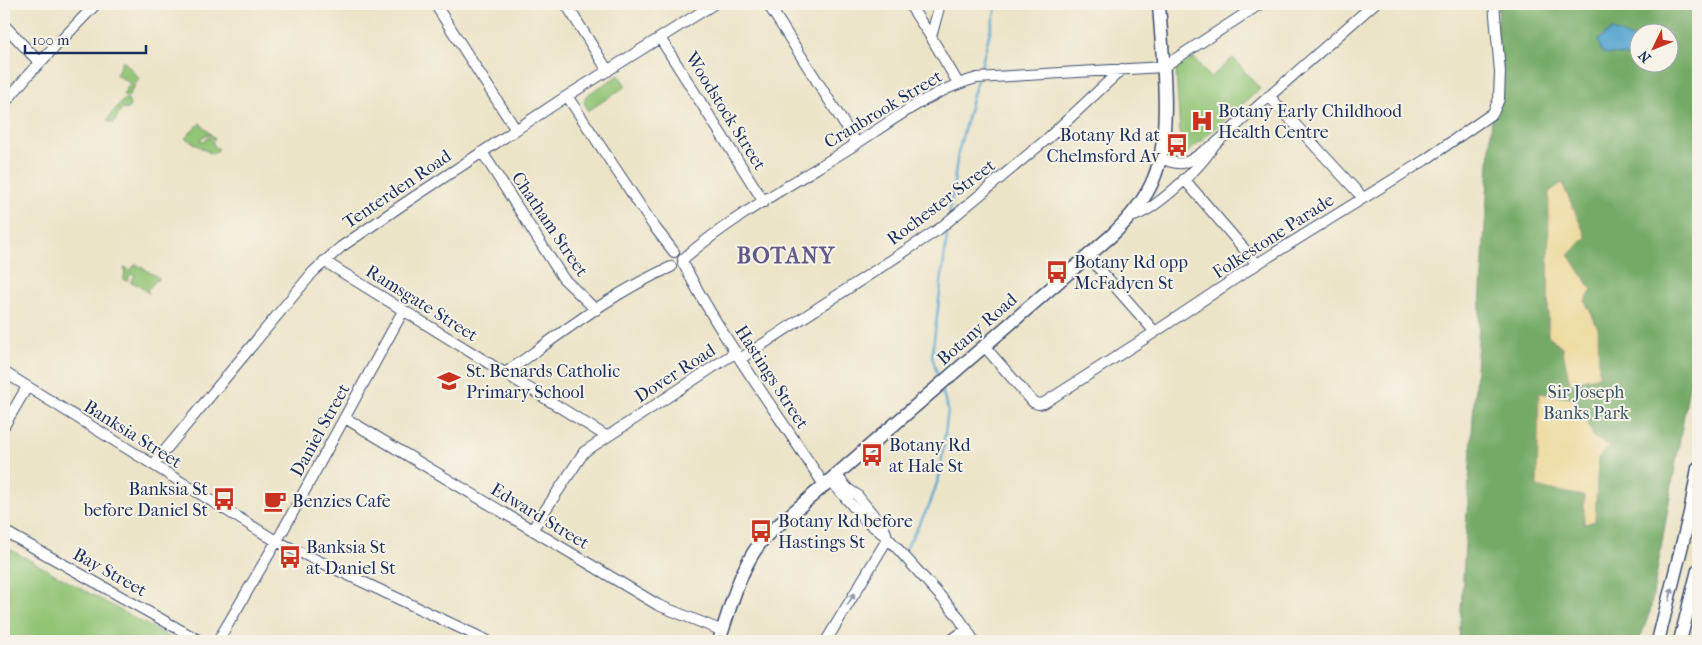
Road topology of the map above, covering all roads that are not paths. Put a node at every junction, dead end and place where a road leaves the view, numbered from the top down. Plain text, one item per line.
1 (96, 4) edge
2 (435, 4) edge
3 (566, 4) edge
4 (714, 4) edge
5 (768, 4) edge
6 (909, 4) edge
7 (940, 4) edge
8 (1159, 4) edge
9 (1260, 4) edge
10 (1374, 4) edge
11 (1494, 4) edge
12 (4, 25) edge
13 (931, 36) junction
14 (660, 38) junction
15 (40, 63) junction
16 (1162, 67) junction
17 (1122, 69) junction
18 (608, 71) junction
19 (958, 83) junction
20 (567, 96) junction
21 (1269, 96) junction
22 (4, 104) edge
23 (516, 130) junction
24 (857, 144) junction
25 (1214, 145) junction
26 (482, 152) junction
27 (1161, 158) junction
28 (1184, 179) junction
29 (1363, 198) junction
30 (764, 202) junction
31 (1131, 217) junction
32 (1088, 256) junction
33 (324, 260) junction
34 (675, 260) junction
35 (1257, 264) junction
36 (596, 310) junction
37 (403, 311) junction
38 (1155, 332) junction
39 (984, 346) junction
40 (738, 356) junction
41 (4, 372) edge
42 (504, 374) junction
43 (27, 387) junction
44 (345, 418) junction
45 (4, 426) edge
46 (606, 436) junction
47 (153, 465) junction
48 (1698, 468) edge
49 (830, 480) junction
50 (532, 530) junction
51 (4, 531) edge
52 (888, 538) junction
53 (276, 541) junction
54 (1698, 570) edge
55 (963, 632) junction
56 (721, 636) edge
57 (200, 641) edge
58 (218, 641) edge
59 (488, 641) edge
60 (826, 641) edge
61 (950, 641) edge
62 (974, 641) edge
63 (1658, 641) edge
64 (1680, 641) edge

1 - 15 street
2 - 23 street
3 - 18 street
4 - 14 street, Tenterden Road
5 - 24 street
6 - 13 street
7 - 13 street
8 - 16 main road, Botany Road
9 - 16 street
10 - 21 street
11 - 29 street, Folkestone Parade
12 - 15 street
13 - 19 street
14 - 18 street, Tenterden Road
14 - 30 street, Woodstock Street
15 - 22 street
16 - 17 street, Cranbrook Street
16 - 27 main road, Botany Road
17 - 19 street, Cranbrook Street
17 - 40 street, Rochester Street
18 - 20 street, Tenterden Road
19 - 24 street, Cranbrook Street
20 - 23 street, Tenterden Road
20 - 34 street, Hastings Street
21 - 25 street
21 - 29 street
23 - 26 street, Tenterden Road
24 - 30 street, Cranbrook Street
25 - 27 street
25 - 28 street
26 - 33 street, Tenterden Road
26 - 36 street, Chatham Street
27 - 31 main road, Botany Road
28 - 31 street
28 - 35 street
29 - 35 street, Folkestone Parade
30 - 34 street, Cranbrook Street
31 - 32 main road, Botany Road
32 - 38 street
32 - 39 main road, Botany Road
33 - 37 street, Ramsgate Street
33 - 47 street, Tenterden Road
34 - 36 street, Cranbrook Street
34 - 40 street, Hastings Street
35 - 38 street, Folkestone Parade
36 - 42 street, Cranbrook Street
37 - 42 street, Ramsgate Street
37 - 44 street, Daniel Street
38 - 39 street, Folkestone Parade
39 - 49 main road, Botany Road
40 - 46 street, Dover Road
40 - 49 street, Hastings Street
41 - 43 street, Banksia Street
42 - 46 street, Ramsgate Street
43 - 45 street
43 - 47 street, Banksia Street
44 - 50 street, Edward Street
44 - 53 street, Daniel Street
46 - 50 street, Dover Road
47 - 53 street, Banksia Street
63 -> 48 main road
49 - 52 street, Hastings Street
49 - 56 main road, Botany Road
50 - 56 street, Edward Street
51 - 57 street, Bay Street
52 - 55 street, Hastings Street
60 -> 52 street
53 - 58 street, Daniel Street
53 - 59 street, Banksia Street
54 - 64 main road
55 - 61 street
55 - 62 street, Hastings Street

